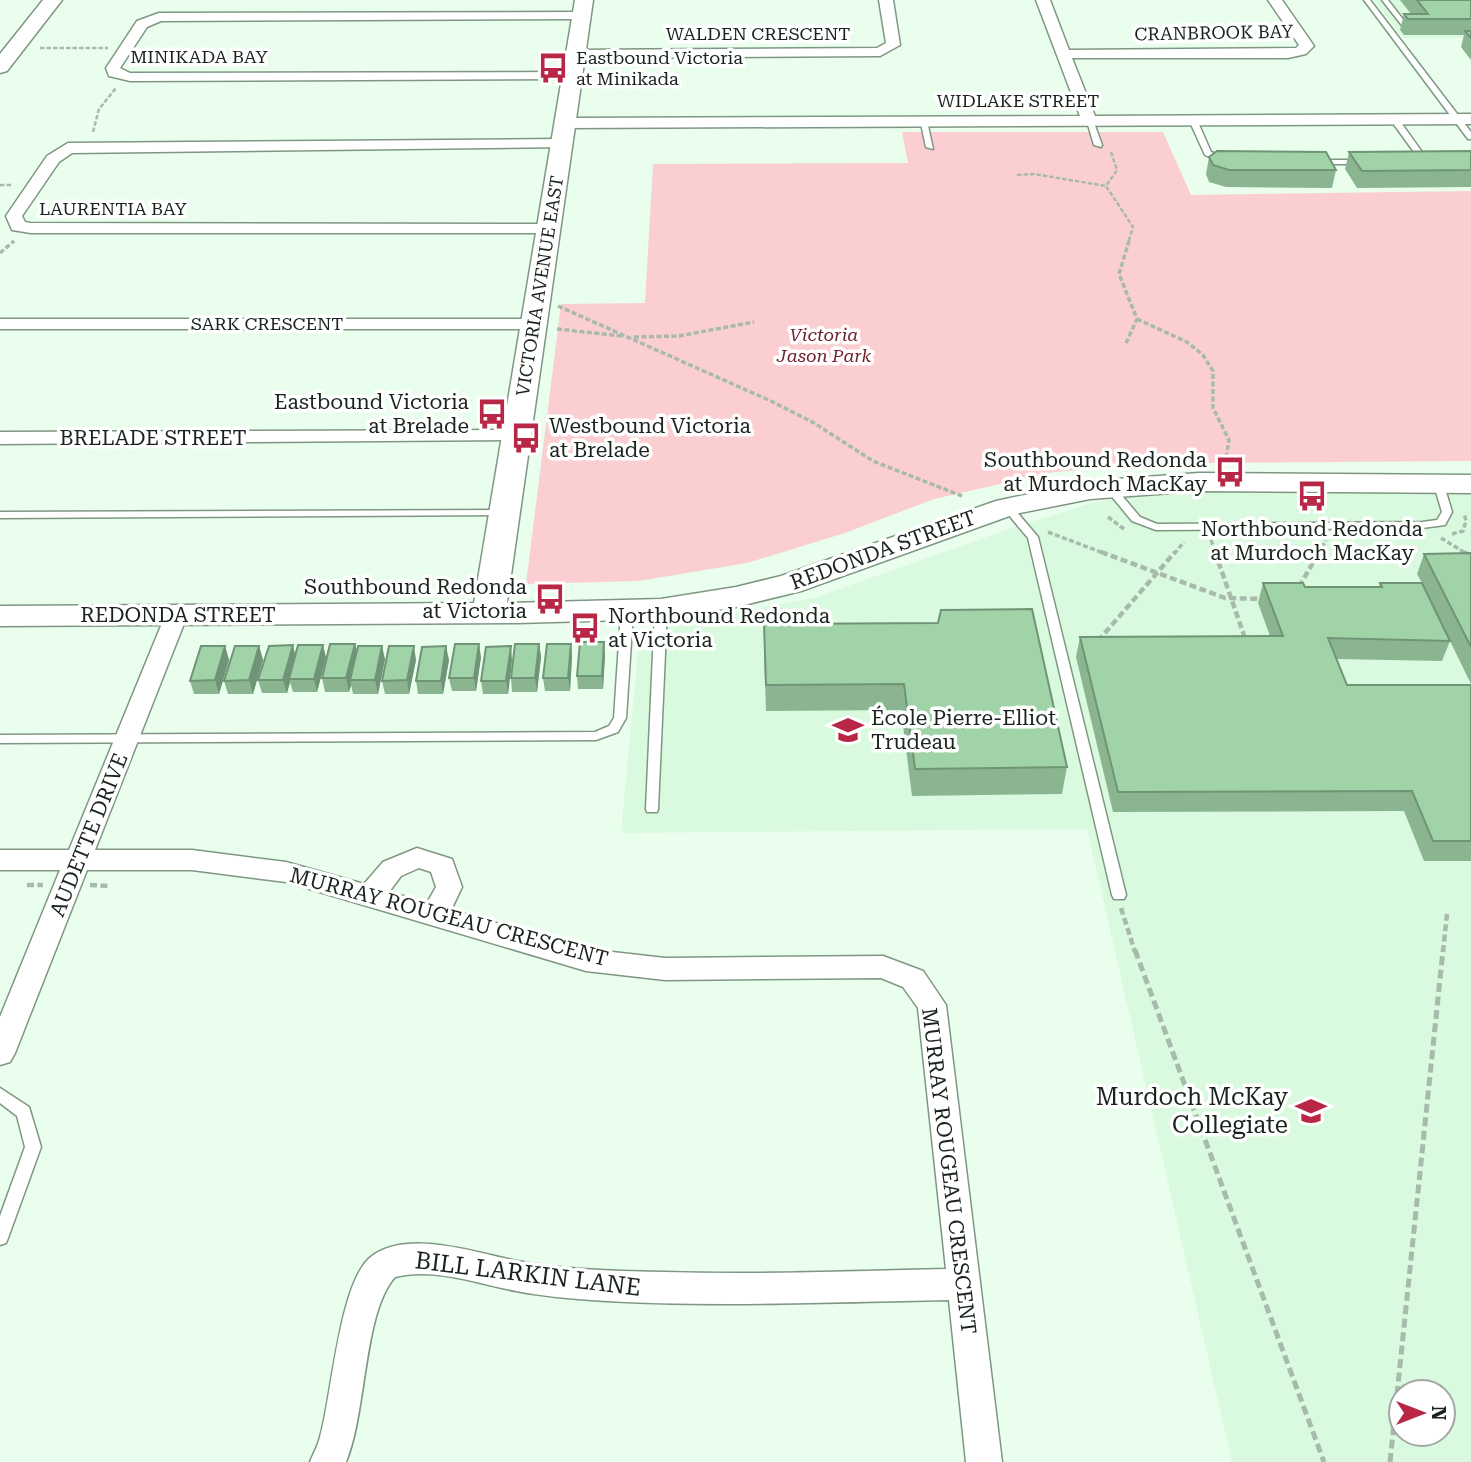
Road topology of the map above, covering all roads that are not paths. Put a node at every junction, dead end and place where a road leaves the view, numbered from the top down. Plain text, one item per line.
1 (53, 0) edge
2 (240, 0) edge
3 (886, 0) edge
4 (1043, 0) edge
5 (1275, 0) edge
6 (1367, 0) edge
7 (1385, 0) edge
8 (582, 8) edge
9 (232, 15) junction
10 (1405, 27) edge
11 (1063, 54) junction
12 (574, 65) junction
13 (0, 66) edge
14 (1394, 119) junction
15 (1464, 119) edge
16 (1089, 120) junction
17 (1193, 120) junction
18 (923, 121) junction
19 (564, 134) junction
20 (1471, 137) edge
21 (1098, 145) dead end
22 (930, 147) dead end
23 (1236, 162) edge
24 (1303, 162) edge
25 (1370, 162) edge
26 (1397, 162) edge
27 (550, 228) junction
28 (0, 324) edge
29 (545, 326) junction
30 (517, 436) junction
31 (0, 438) edge
32 (1471, 484) edge
33 (1439, 485) junction
34 (1109, 488) junction
35 (1007, 507) junction
36 (505, 513) junction
37 (0, 515) edge
38 (661, 609) junction
39 (627, 612) junction
40 (489, 613) junction
41 (0, 616) edge
42 (176, 616) junction
43 (0, 739) edge
44 (128, 739) junction
45 (652, 808) dead end
46 (78, 859) junction
47 (0, 860) edge
48 (1119, 895) road end
49 (369, 897) junction
50 (435, 915) junction
51 (0, 1053) edge
52 (0, 1094) edge
53 (0, 1238) edge
54 (964, 1284) junction
55 (328, 1462) edge
56 (984, 1462) edge

1 - 13 street
2 - 9 street
3 - 12 street, WALDEN CRESCENT
4 - 11 street
5 - 11 street, CRANBROOK BAY
6 - 15 lane
7 - 10 lane
8 - 9 street, MINIKADA BAY
8 - 12 street, VICTORIA AVENUE EAST
9 - 12 street, MINIKADA BAY
11 - 16 street
12 - 19 street, VICTORIA AVENUE EAST
14 - 15 street, WIDLAKE STREET
14 - 17 street, WIDLAKE STREET
14 - 26 lane
15 - 20 lane
16 - 17 street, WIDLAKE STREET
16 - 18 street, WIDLAKE STREET
16 - 21 lane
17 - 23 lane
18 - 19 street, WIDLAKE STREET
18 - 22 lane
19 - 27 street, VICTORIA AVENUE EAST
19 - 27 street, LAURENTIA BAY
24 - 25 lane
27 - 29 street, VICTORIA AVENUE EAST
28 - 29 street, SARK CRESCENT
29 - 30 street, VICTORIA AVENUE EAST
30 - 31 street, BRELADE STREET
30 - 36 street, VICTORIA AVENUE EAST
32 - 33 street, REDONDA STREET
33 - 34 street, REDONDA STREET
33 - 34 lane
34 - 35 street, REDONDA STREET
35 - 38 street, REDONDA STREET
35 - 48 lane
36 - 37 lane
36 - 40 street, VICTORIA AVENUE EAST
38 - 39 street, REDONDA STREET
38 - 45 lane
39 - 40 street, REDONDA STREET
39 - 44 lane
40 - 42 street, REDONDA STREET
41 - 42 street, REDONDA STREET
42 - 44 street, AUDETTE DRIVE
43 - 44 lane
44 - 46 street, AUDETTE DRIVE
46 - 47 street, MURRAY ROUGEAU CRESCENT
46 - 49 street, MURRAY ROUGEAU CRESCENT
46 - 51 street, AUDETTE DRIVE
49 - 50 street, MURRAY ROUGEAU CRESCENT
49 - 50 street
50 - 54 street, MURRAY ROUGEAU CRESCENT
52 - 53 lane
54 - 55 street, BILL LARKIN LANE
54 - 56 street, MURRAY ROUGEAU CRESCENT

